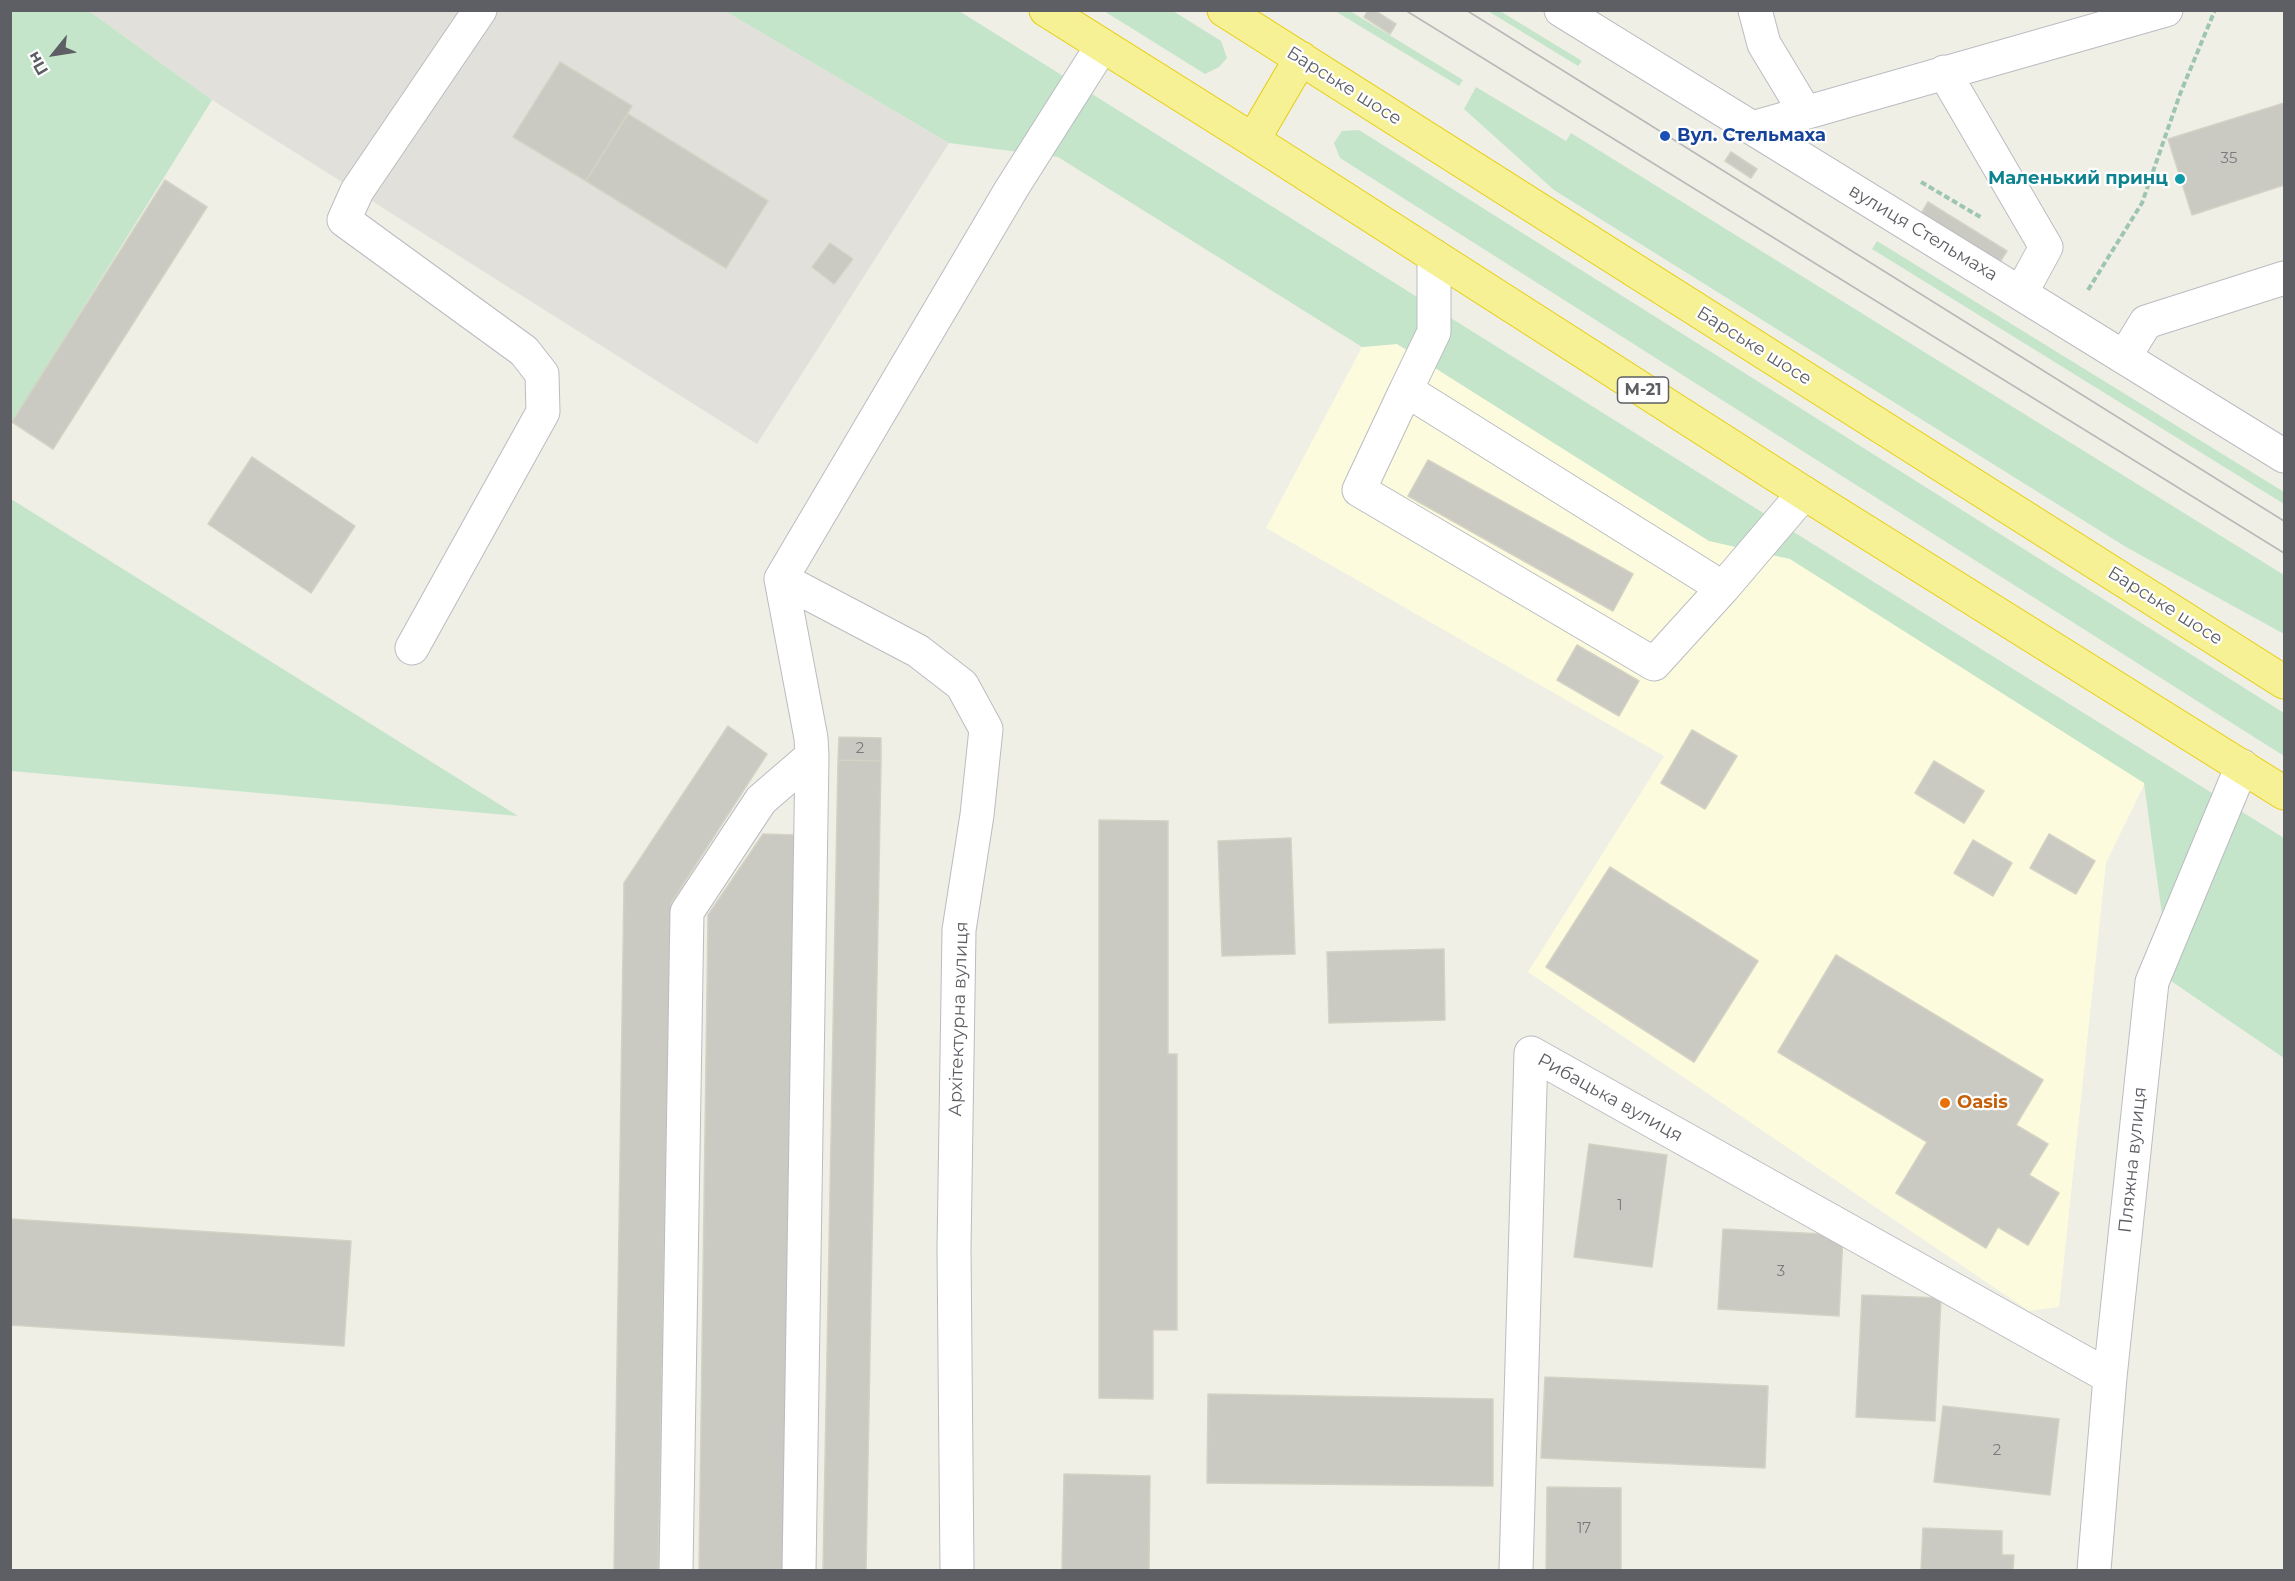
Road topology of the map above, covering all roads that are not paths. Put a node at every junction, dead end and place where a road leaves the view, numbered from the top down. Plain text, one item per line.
1 (480, 10) edge
2 (1046, 10) edge
3 (1224, 10) edge
4 (1561, 10) edge
5 (1755, 10) edge
6 (2159, 12) edge
7 (1101, 46) junction
8 (1301, 58) junction
9 (1944, 72) junction
10 (1805, 112) junction
11 (1752, 128) junction
12 (1253, 140) junction
13 (1434, 256) junction
14 (2284, 278) edge
15 (2021, 293) junction
16 (2125, 356) junction
17 (1406, 390) junction
18 (2284, 456) edge
19 (1804, 493) junction
20 (781, 579) junction
21 (1723, 588) junction
22 (412, 648) dead end
23 (2284, 682) edge
24 (812, 756) junction
25 (2242, 766) junction
26 (2284, 793) edge
27 (2110, 1377) junction
28 (676, 1570) edge
29 (799, 1570) edge
30 (957, 1570) edge
31 (1516, 1570) edge
32 (2094, 1570) edge

1 - 22 street
2 - 7 highway, М-21
3 - 8 highway, Барське шосе
4 - 11 street, вулиця Стельмаха
5 - 10 street
6 - 9 street
7 - 12 highway, М-21
7 - 20 street
8 - 12 highway
8 - 23 highway, Барське шосе
9 - 10 street
9 - 15 street
10 - 11 street
11 - 15 street, вулиця Стельмаха
12 - 13 highway, М-21
13 - 17 street
13 - 19 highway, М-21
14 - 16 street
15 - 16 street, вулиця Стельмаха
16 - 18 street, вулиця Стельмаха
17 - 21 street
17 - 21 street
19 - 21 street
19 - 25 highway, М-21
20 - 24 street
20 - 30 street, Архітектурна вулиця
24 - 28 street
24 - 29 street
25 - 26 highway, М-21
25 - 27 street, Пляжна вулиця
27 - 31 street, Рибацька вулиця
27 - 32 street, Пляжна вулиця

